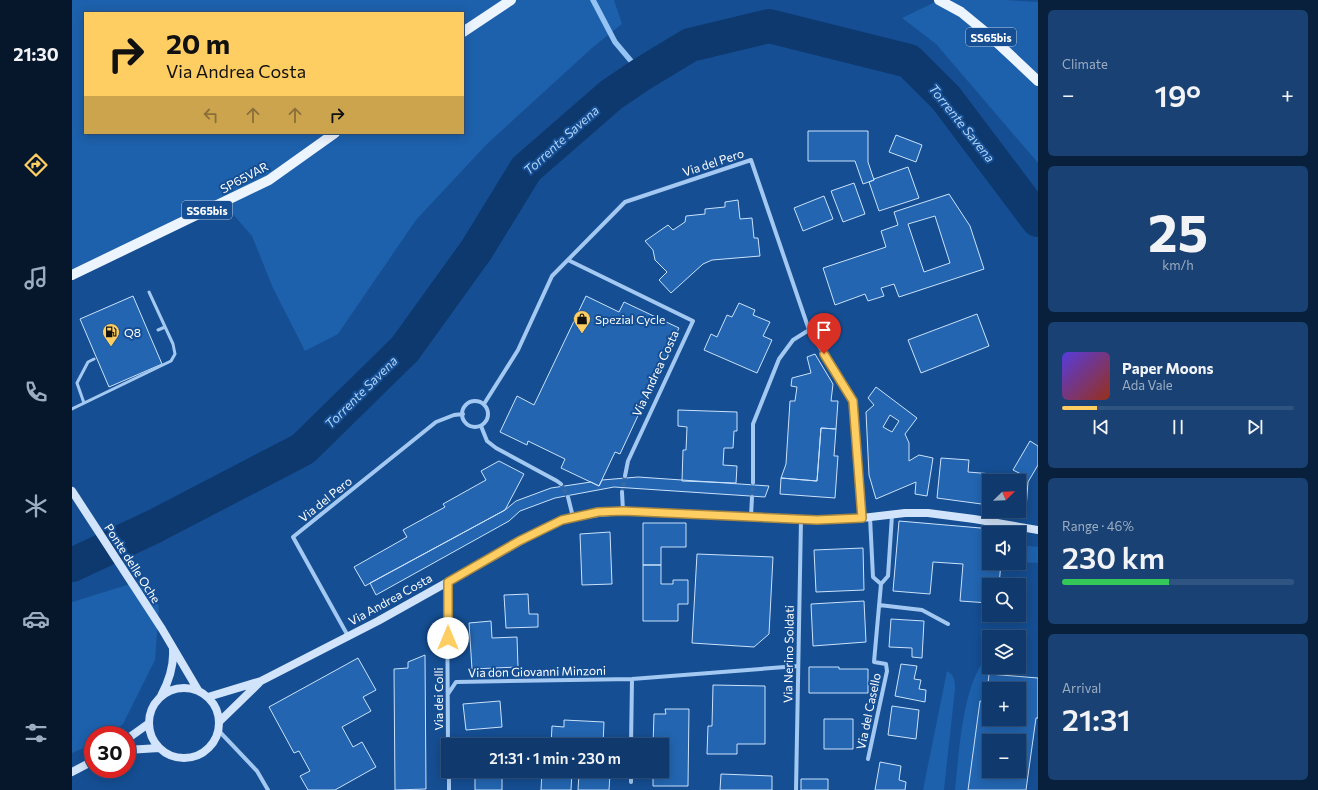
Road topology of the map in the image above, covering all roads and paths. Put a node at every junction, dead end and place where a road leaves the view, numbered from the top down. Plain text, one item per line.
1 (511, 0) edge
2 (939, 0) edge
3 (464, 31) edge
4 (1038, 81) edge
5 (334, 134) edge
6 (568, 260) junction
7 (72, 275) edge
8 (149, 292) dead end
9 (166, 327) junction
10 (158, 330) dead end
11 (809, 330) junction
12 (94, 359) dead end
13 (84, 403) junction
14 (484, 404) junction
15 (72, 409) edge
16 (463, 414) junction
17 (481, 426) junction
18 (625, 476) tunnel mouth
19 (753, 483) tunnel mouth
20 (561, 484) tunnel mouth
21 (72, 491) edge
22 (622, 492) tunnel mouth
23 (568, 496) tunnel mouth
24 (752, 497) tunnel mouth
25 (623, 511) junction
26 (892, 514) junction
27 (751, 516) junction
28 (573, 517) junction
29 (866, 517) junction
30 (801, 519) junction
31 (1038, 530) edge
32 (448, 582) junction
33 (881, 584) junction
34 (879, 605) junction
35 (948, 624) dead end
36 (348, 636) junction
37 (173, 649) junction
38 (798, 666) junction
39 (632, 679) junction
40 (261, 681) junction
41 (198, 690) junction
42 (448, 694) junction
43 (162, 696) junction
44 (208, 697) junction
45 (220, 721) junction
46 (148, 724) junction
47 (219, 731) junction
48 (136, 733) edge
49 (448, 738) edge
50 (631, 738) edge
51 (159, 748) junction
52 (136, 749) edge
53 (868, 759) dead end
54 (84, 766) edge
55 (72, 772) edge
56 (448, 778) edge
57 (631, 778) edge
58 (631, 782) dead end
59 (268, 790) edge
60 (449, 790) edge
61 (796, 790) edge

1 - 3 main road
2 - 4 main road, SS65bis
5 - 7 main road, SP65VAR / SS65bis
6 - 11 street, Via del Pero
6 - 14 street, Via del Pero
6 - 18 street, Via Andrea Costa
8 - 9 lane
9 - 10 lane
9 - 13 lane
11 - 19 street
11 - 29 street, Via del Pero
12 - 13 lane
13 - 15 lane
14 - 16 street
14 - 17 street
16 - 17 street
16 - 36 street, Via del Pero
17 - 20 street
21 - 37 main road, Ponte delle Oche
22 - 25 street
23 - 28 street
24 - 27 street
25 - 27 main road, Via Andrea Costa
25 - 28 main road, Via Andrea Costa
26 - 29 main road, Via Andrea Costa
26 - 31 main road, Via Andrea Costa
26 - 33 street, Via del Casello
27 - 30 main road, Via Andrea Costa
28 - 32 main road, Via Andrea Costa
29 - 30 main road, Via Andrea Costa
29 - 33 street, Via del Casello
30 - 38 street, Via Nerino Soldati
32 - 36 main road, Via Andrea Costa
32 - 42 street, Via dei Colli
33 - 34 street, Via del Casello
34 - 35 street
34 - 53 street, Via del Casello
36 - 40 main road, Via Andrea Costa
37 - 41 main road, Ponte delle Oche
37 - 43 main road, Ponte delle Oche
38 - 39 street, Via don Giovanni Minzoni
38 - 61 street, Via Nerino Soldati
39 - 42 street, Via don Giovanni Minzoni
39 - 50 street
40 - 44 main road, Via Andrea Costa
40 - 45 main road, Via Andrea Costa
41 - 43 main road
41 - 44 main road
42 - 49 street, Via dei Colli
43 - 46 main road
44 - 45 main road
45 - 47 main road
46 - 48 main road
46 - 51 main road
47 - 51 main road
47 - 59 street
51 - 52 main road
54 - 55 main road
56 - 60 street
57 - 58 street

